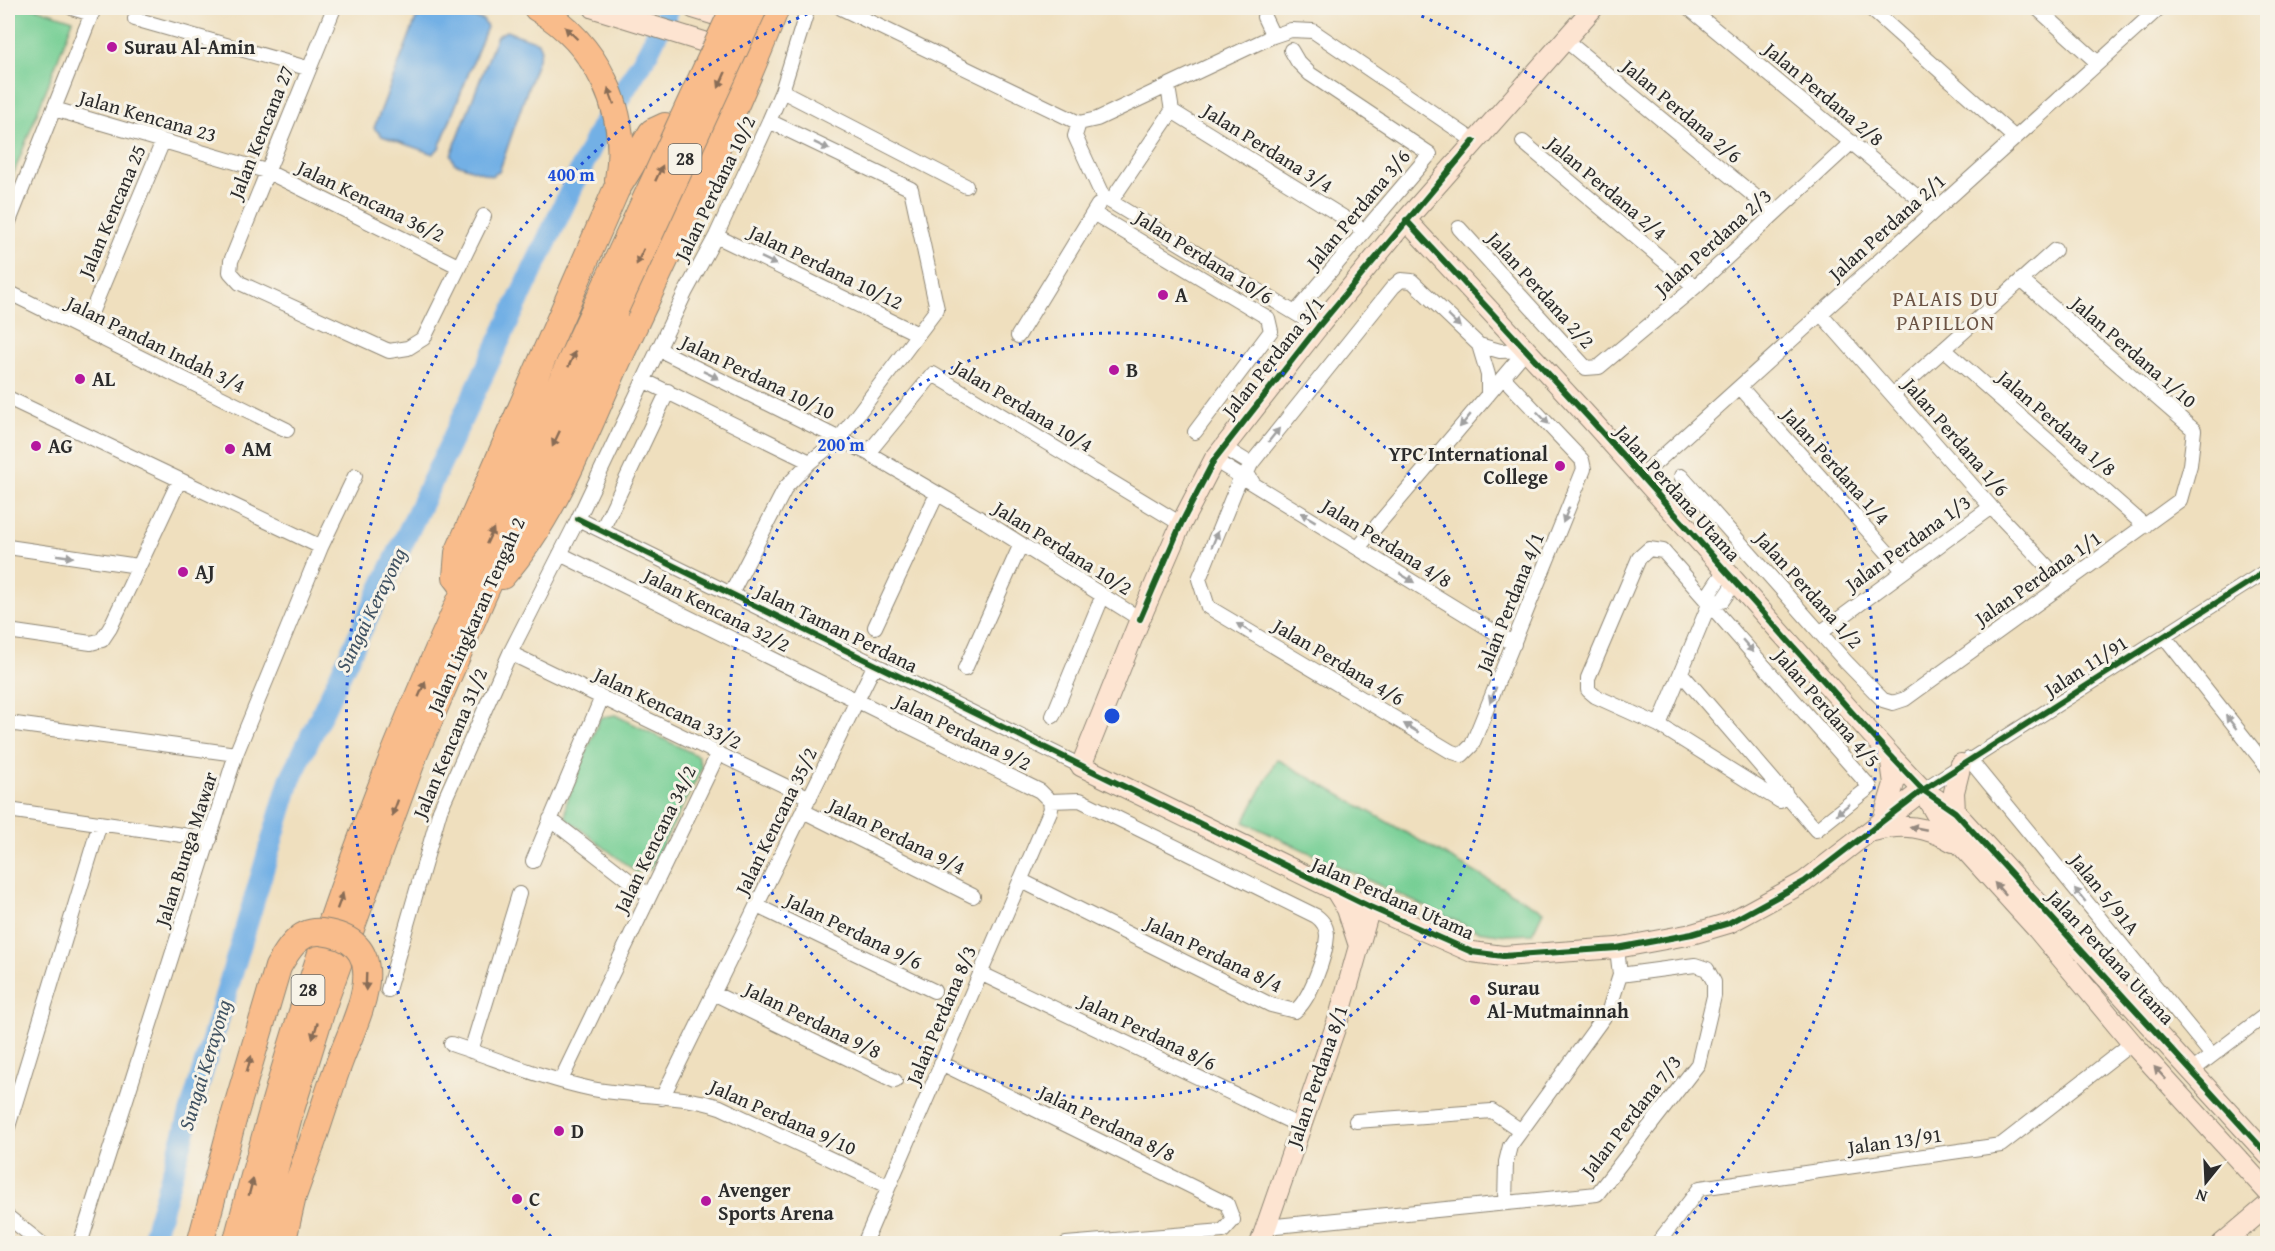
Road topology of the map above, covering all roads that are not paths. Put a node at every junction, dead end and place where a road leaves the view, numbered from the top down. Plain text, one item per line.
1 (72, 8) edge
2 (334, 8) edge
3 (537, 8) edge
4 (594, 8) edge
5 (695, 8) edge
6 (734, 8) edge
7 (754, 8) edge
8 (776, 8) edge
9 (808, 8) edge
10 (841, 8) edge
11 (1593, 8) edge
12 (1689, 8) edge
13 (1870, 8) edge
14 (2037, 8) edge
15 (2159, 8) edge
16 (93, 11) edge
17 (1264, 17) dead end
18 (135, 19) dead end
19 (767, 31) junction
20 (1273, 36) junction
21 (1564, 39) junction
22 (1291, 50) dead end
23 (756, 58) junction
24 (2098, 63) junction
25 (308, 68) junction
26 (1168, 87) junction
27 (782, 92) junction
28 (54, 109) junction
29 (1172, 111) junction
30 (769, 121) junction
31 (1079, 123) junction
32 (2015, 138) junction
33 (163, 141) junction
34 (1474, 141) junction
35 (1523, 142) dead end
36 (1852, 142) junction
37 (709, 166) junction
38 (266, 171) junction
39 (966, 186) dead end
40 (616, 190) junction
41 (1107, 199) junction
42 (1934, 211) junction
43 (1094, 213) junction
44 (1775, 213) junction
45 (484, 216) dead end
46 (1406, 220) junction
47 (8, 224) edge
48 (1459, 228) dead end
49 (1364, 230) junction
50 (716, 236) junction
51 (2055, 250) dead end
52 (458, 266) junction
53 (2022, 280) junction
54 (1695, 287) junction
55 (8, 292) edge
56 (607, 306) junction
57 (1295, 313) junction
58 (1821, 314) junction
59 (1318, 327) junction
60 (84, 330) junction
61 (918, 334) junction
62 (1018, 336) dead end
63 (1479, 345) junction
64 (658, 349) junction
65 (1944, 349) junction
66 (1526, 350) junction
67 (1599, 367) joint
68 (1503, 377) junction
69 (643, 380) junction
70 (1740, 387) junction
71 (668, 391) junction
72 (1894, 394) junction
73 (1488, 395) junction
74 (8, 398) edge
75 (286, 430) dead end
76 (1195, 432) dead end
77 (840, 439) junction
78 (867, 453) junction
79 (1218, 453) junction
80 (810, 462) junction
81 (1251, 464) junction
82 (355, 476) dead end
83 (1641, 476) junction
84 (1681, 476) dead end
85 (1247, 480) junction
86 (179, 481) junction
87 (937, 494) junction
88 (2180, 500) joint
89 (1991, 507) junction
90 (578, 519) junction
91 (1181, 524) junction
92 (2145, 526) junction
93 (602, 530) junction
94 (1021, 544) junction
95 (8, 547) edge
96 (321, 547) junction
97 (1358, 548) junction
98 (560, 554) junction
99 (138, 566) junction
100 (1903, 570) junction
101 (2268, 570) edge
102 (1730, 576) junction
103 (2064, 584) junction
104 (474, 593) junction
105 (732, 594) junction
106 (1103, 595) junction
107 (1710, 602) junction
108 (1140, 619) junction
109 (875, 627) dead end
110 (8, 631) edge
111 (1820, 633) junction
112 (2164, 636) junction
113 (1514, 644) junction
114 (510, 653) junction
115 (874, 666) junction
116 (965, 669) dead end
117 (1681, 673) junction
118 (1918, 689) joint
119 (602, 697) junction
120 (857, 703) junction
121 (1053, 716) dead end
122 (8, 723) edge
123 (1659, 725) junction
124 (236, 754) junction
125 (718, 754) junction
126 (1462, 755) joint
127 (1890, 755) junction
128 (1965, 762) junction
129 (1082, 766) junction
130 (2268, 768) edge
131 (1923, 790) junction
132 (1785, 792) junction
133 (810, 798) junction
134 (1050, 801) junction
135 (8, 810) edge
136 (803, 811) junction
137 (1954, 812) junction
138 (550, 819) junction
139 (100, 823) junction
140 (1876, 826) junction
141 (210, 839) junction
142 (1963, 848) junction
143 (532, 861) dead end
144 (1020, 880) junction
145 (1336, 891) junction
146 (519, 894) dead end
147 (649, 896) junction
148 (973, 896) dead end
149 (756, 906) junction
150 (1370, 907) junction
151 (1359, 946) junction
152 (1617, 948) junction
153 (980, 973) junction
154 (1620, 975) junction
155 (388, 990) dead end
156 (934, 991) dead end
157 (713, 993) junction
158 (2268, 1013) edge
159 (2132, 1043) junction
160 (451, 1044) dead end
161 (471, 1051) junction
162 (2211, 1054) junction
163 (941, 1063) junction
164 (2193, 1070) junction
165 (561, 1080) junction
166 (895, 1081) dead end
167 (662, 1098) junction
168 (2199, 1116) junction
169 (1356, 1121) dead end
170 (1300, 1126) junction
171 (8, 1127) edge
172 (1520, 1130) junction
173 (2268, 1155) edge
174 (2262, 1185) edge
175 (888, 1186) junction
176 (1505, 1203) junction
177 (2268, 1205) edge
178 (8, 1217) edge
179 (2250, 1219) junction
180 (1263, 1235) edge
181 (42, 1244) edge
182 (80, 1244) edge
183 (200, 1244) edge
184 (236, 1244) edge
185 (255, 1244) edge
186 (282, 1244) edge
187 (864, 1244) edge
188 (1066, 1244) edge
189 (1658, 1244) edge
190 (2222, 1244) edge

1 - 16 street
2 - 25 street, Jalan Kencana 27
40 -> 3 highway
4 - 23 street
5 - 19 street
56 -> 6 highway, Jalan Lingkaran Tengah 2 / 28, bridge
7 -> 56 highway, Jalan Lingkaran Tengah 2 / 28, bridge
8 - 19 highway
9 - 27 street, Jalan Perdana 10/2
10 - 31 street
11 - 21 street, Jalan Perdana 3/1
12 - 36 street, Jalan Perdana 2/8
13 - 32 street
14 - 24 street
15 - 24 street, Jalan Perdana 2/1
16 - 28 street
17 - 20 street
18 - 25 street
19 - 23 highway
20 - 26 street
20 - 34 street
21 - 34 street, Jalan Perdana 3/1
21 - 44 street, Jalan Perdana 2/6
22 - 49 street, Jalan Perdana 3/6
23 - 37 highway
24 - 32 street, Jalan Perdana 2/1
25 - 38 street, Jalan Kencana 27
26 - 29 street, Jalan Perdana 3/4
26 - 31 street
27 - 30 street, Jalan Perdana 10/2
27 - 39 street
28 - 33 street, Jalan Kencana 23
28 - 47 street
29 - 41 street
29 - 49 street, Jalan Perdana 3/4
30 - 50 street, Jalan Perdana 10/2
30 -> 61 street
31 - 41 street
32 - 42 street, Jalan Perdana 2/1
33 - 38 street, Jalan Kencana 23
33 - 60 street, Jalan Kencana 25
34 - 46 street, Jalan Perdana 3/1
35 - 54 street, Jalan Perdana 2/4
36 - 42 street, Jalan Perdana 2/8
36 - 44 street, Jalan Perdana 2/3
37 - 40 highway
37 - 104 highway
38 - 52 street, Jalan Kencana 36/2
38 - 52 street, Jalan Kencana 27
40 - 104 highway
41 - 43 street
41 - 57 street
42 - 58 street, Jalan Perdana 2/1
43 - 62 street
43 - 76 street, Jalan Perdana 10/6
44 - 54 street, Jalan Perdana 2/3
45 - 52 street
46 - 59 street, Jalan Perdana 3/1
46 - 66 street, Jalan Perdana Utama
48 - 67 street, Jalan Perdana 2/2
49 - 57 street, Jalan Perdana 3/6
50 -> 61 street, Jalan Perdana 10/12
50 - 64 street, Jalan Perdana 10/2
51 - 53 street
53 - 65 street
53 - 88 street, Jalan Perdana 1/10
54 - 67 street, Jalan Perdana 2/3
55 - 60 street, Jalan Pandan Indah 3/4
56 - 104 highway, Jalan Lingkaran Tengah 2 / 28
57 - 59 street
58 - 70 street, Jalan Perdana 2/1
58 - 72 street, Jalan Perdana 1/6
59 - 79 street, Jalan Perdana 3/1
60 - 75 street, Jalan Pandan Indah 3/4
61 - 77 street
63 - 66 street
63 - 73 street
81 -> 63 street
64 - 69 street, Jalan Perdana 10/2
64 -> 77 street, Jalan Perdana 10/10
65 - 72 street
65 - 92 street, Jalan Perdana 1/8
66 - 68 street
66 - 83 street, Jalan Perdana Utama
68 - 73 street
68 -> 113 street, Jalan Perdana 4/1
69 - 71 street
69 - 90 street, Jalan Perdana 10/2
70 - 83 street, Jalan Perdana 2/1
70 - 100 street, Jalan Perdana 1/4
71 - 80 street
71 - 93 street
72 - 89 street, Jalan Perdana 1/6
73 -> 97 street
74 - 86 street
77 - 78 street, Jalan Perdana 10/2
77 - 80 street
78 - 87 street, Jalan Perdana 10/2
78 - 91 street, Jalan Perdana 10/4
79 - 81 street
79 - 85 street, Jalan Perdana 4/8
79 - 91 street, Jalan Perdana 3/1
80 - 105 street
81 - 85 street
82 - 96 street, Jalan Bunga Mawar
83 - 102 street, Jalan Perdana Utama
84 - 111 street, Jalan Perdana 1/2
97 -> 85 street, Jalan Perdana 4/8
126 -> 85 street, Jalan Perdana 4/6
86 - 96 street
86 - 99 street
87 - 94 street, Jalan Perdana 10/2
87 - 109 street
88 - 92 street, Jalan Perdana 1/1
89 - 100 street, Jalan Perdana 1/3
89 - 103 street, Jalan Perdana 1/6
90 - 93 street, Jalan Taman Perdana
90 - 98 street, Jalan Perdana 10/2
91 - 108 street, Jalan Perdana 3/1
92 - 103 street, Jalan Perdana 1/1
93 - 105 street, Jalan Taman Perdana
94 - 106 street, Jalan Perdana 10/2
94 - 116 street
95 -> 99 street
96 - 124 street, Jalan Bunga Mawar
97 -> 113 street, Jalan Perdana 4/8
98 - 114 street, Jalan Kencana 31/2
98 - 120 street, Jalan Kencana 32/2
99 - 110 street
100 - 111 street, Jalan Perdana 1/3
101 - 112 street, Jalan 11/91
102 - 107 street
102 - 127 street, Jalan Perdana Utama
103 - 118 street, Jalan Perdana 1/1
184 -> 104 highway, Jalan Lingkaran Tengah 2 / 28
104 -> 185 highway, Jalan Lingkaran Tengah 2 / 28
105 - 115 street, Jalan Taman Perdana
106 - 108 street, Jalan Perdana 10/2
106 - 121 street
107 - 117 street
107 - 123 street
107 -> 132 street, Jalan Perdana 4/5
108 - 129 street, Jalan Perdana 3/1
111 - 118 street, Jalan Perdana 1/2
112 - 128 street, Jalan 11/91
130 -> 112 street
113 -> 126 street, Jalan Perdana 4/1
114 - 119 street, Jalan Kencana 33/2
114 - 155 street, Jalan Kencana 31/2
115 - 120 street, Jalan Kencana 35/2
115 - 129 street, Jalan Taman Perdana
117 - 123 street
117 - 132 street
119 - 125 street, Jalan Kencana 33/2
119 - 138 street
120 - 133 street, Jalan Kencana 35/2
120 - 134 street, Jalan Perdana 9/2
122 - 124 street
123 - 132 street
124 - 141 street, Jalan Bunga Mawar
125 - 133 street, Jalan Kencana 33/2
125 - 147 street, Jalan Kencana 34/2
127 - 131 street, Jalan Perdana Utama
127 - 140 street
128 - 131 street, Jalan 11/91
128 - 137 street
162 -> 128 street, Jalan 5/91A
129 - 145 street, Jalan Perdana Utama
131 - 137 street, Jalan Perdana Utama
131 - 140 street, Jalan Perdana Utama
131 - 142 street, Jalan Perdana Utama
133 - 136 street, Jalan Kencana 35/2
134 - 144 street, Jalan Perdana 8/3
134 - 144 street, Jalan Perdana 8/4
135 - 139 street
136 - 148 street, Jalan Perdana 9/4
136 - 149 street, Jalan Kencana 35/2
137 - 164 street, Jalan Perdana Utama
138 - 143 street
138 - 147 street
139 - 141 street
139 - 171 street
142 -> 140 street
140 - 152 street, Jalan Perdana Utama
141 - 182 street, Jalan Bunga Mawar
159 -> 142 street, Jalan Perdana Utama
144 - 153 street, Jalan Perdana 8/3
145 - 150 street, Jalan Perdana Utama
145 - 151 street
146 - 161 street
147 - 165 street, Jalan Kencana 34/2
149 - 156 street, Jalan Perdana 9/6
149 - 157 street, Jalan Kencana 35/2
150 - 151 street, Jalan Perdana 8/1
150 - 152 street, Jalan Perdana Utama
151 - 170 street, Jalan Perdana 8/1
152 - 154 street
153 - 163 street, Jalan Perdana 8/3
153 - 170 street, Jalan Perdana 8/6
154 - 172 street
154 - 176 street, Jalan Perdana 7/3
157 - 166 street, Jalan Perdana 9/8
157 - 167 street, Jalan Kencana 35/2
158 - 162 street
168 -> 159 street, Jalan Perdana Utama
159 - 189 street, Jalan 13/91
160 - 161 street, Jalan Perdana 9/10
161 - 165 street, Jalan Perdana 9/10
162 - 164 street
163 - 175 street, Jalan Perdana 8/3
163 - 188 street, Jalan Perdana 8/8
164 - 168 street
164 - 173 street, Jalan Perdana Utama
165 - 167 street, Jalan Perdana 9/10
167 - 175 street, Jalan Perdana 9/10
168 - 174 street, Jalan Perdana Utama
169 - 172 street
170 - 180 street, Jalan Perdana 8/1
172 - 176 street
174 - 179 street
175 - 187 street, Jalan Perdana 8/3
176 - 180 street, Jalan Perdana 7/3
177 - 179 street
178 - 181 street
179 - 190 street
183 -> 186 highway, bridge

